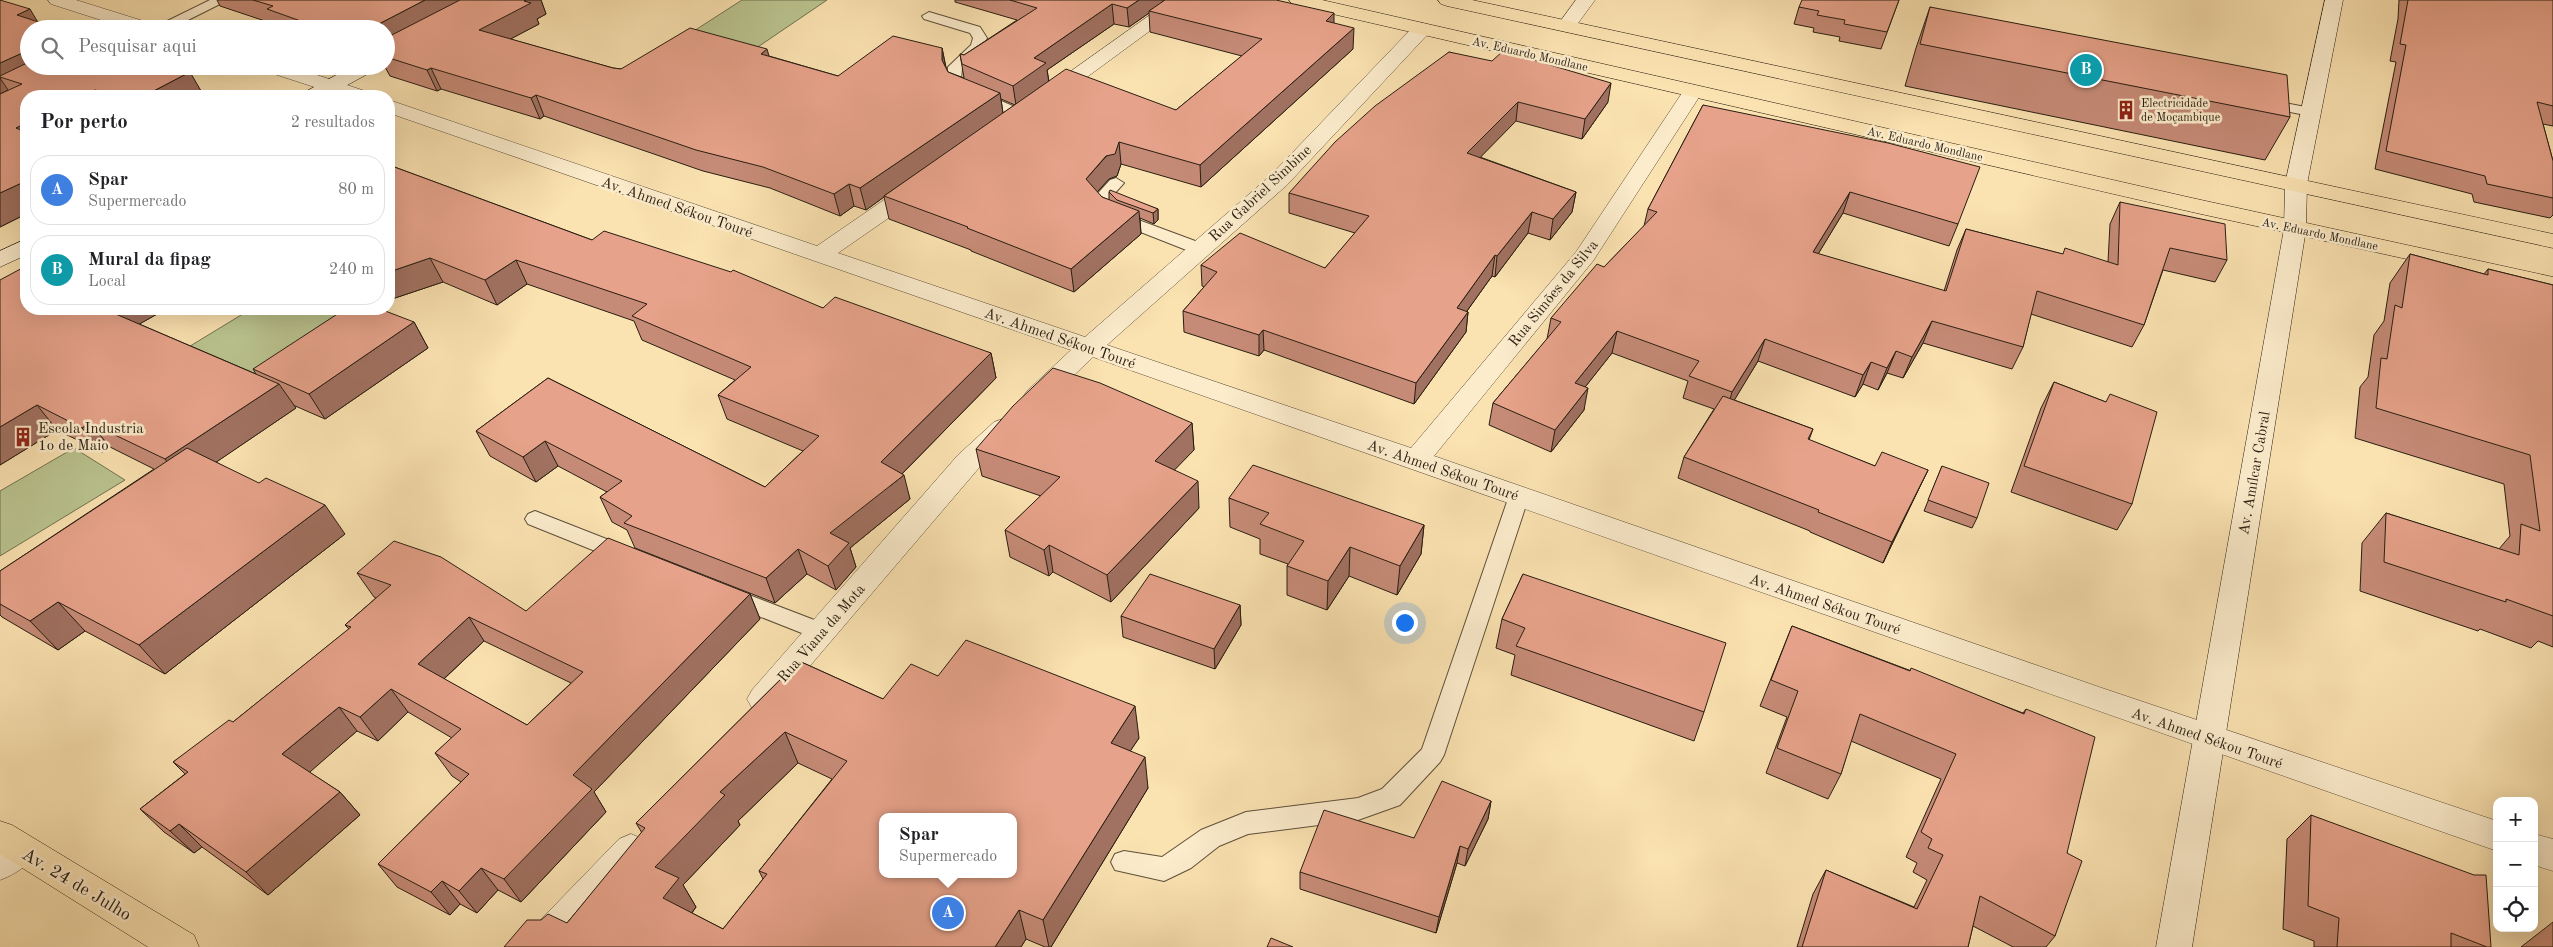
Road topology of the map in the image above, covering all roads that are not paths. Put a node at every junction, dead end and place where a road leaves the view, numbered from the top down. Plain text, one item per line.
1 (57, 0) edge
2 (221, 0) edge
3 (1182, 0) edge
4 (1298, 0) edge
5 (1448, 0) edge
6 (1586, 0) edge
7 (2334, 0) edge
8 (930, 16) dead end
9 (120, 20) edge
10 (178, 20) edge
11 (1566, 26) junction
12 (1422, 29) junction
13 (297, 75) edge
14 (351, 75) edge
15 (331, 86) junction
16 (323, 90) edge
17 (343, 90) edge
18 (1693, 91) junction
19 (2253, 101) edge
20 (395, 108) edge
21 (2311, 112) junction
22 (1014, 121) joint
23 (932, 177) edge
24 (1116, 183) dead end
25 (2296, 184) junction
26 (2295, 228) junction
27 (2553, 241) edge
28 (20, 249) edge
29 (1200, 250) junction
30 (819, 256) junction
31 (0, 260) edge
32 (2553, 284) edge
33 (1089, 347) junction
34 (1416, 460) junction
35 (1519, 496) junction
36 (536, 519) dead end
37 (646, 563) edge
38 (711, 589) edge
39 (822, 632) junction
40 (744, 722) edge
41 (2209, 740) junction
42 (652, 827) edge
43 (2493, 835) edge
44 (2538, 849) edge
45 (7, 850) edge
46 (2553, 855) edge
47 (1124, 862) dead end
48 (180, 947) edge
49 (539, 947) edge
50 (2174, 947) edge

1 - 9 street
2 - 10 lane
3 - 22 street
4 - 12 main road, Av. Eduardo Mondlane
5 - 11 main road
6 - 11 street
7 - 21 street, Av. Amílcar Cabral
8 - 22 lane
11 - 25 main road
12 - 18 main road, Av. Eduardo Mondlane
12 - 29 street, Rua Gabriel Simbine
13 - 15 street
14 - 15 street
15 - 16 street
15 - 17 street
18 - 26 main road, Av. Eduardo Mondlane
18 - 34 street, Rua Simões da Silva
19 - 21 lane
20 - 30 street, Av. Ahmed Sékou Touré
21 - 25 street, Av. Amílcar Cabral
23 - 30 street
24 - 29 lane
25 - 26 street, Av. Amílcar Cabral
25 - 27 main road
26 - 32 main road, Av. Eduardo Mondlane
26 - 41 street, Av. Amílcar Cabral
28 - 31 street
29 - 33 street, Rua Gabriel Simbine
30 - 33 street, Av. Ahmed Sékou Touré
33 - 34 street, Av. Ahmed Sékou Touré
33 - 39 street, Rua Viana da Mota
34 - 35 street, Av. Ahmed Sékou Touré
35 - 41 street, Av. Ahmed Sékou Touré
35 - 47 lane
36 - 37 lane
38 - 39 lane
39 - 40 street, Rua Viana da Mota
41 - 43 street, Av. Ahmed Sékou Touré
41 - 50 street, Av. Amílcar Cabral
42 - 49 street
44 - 46 street
45 - 48 main road, Av. 24 de Julho

